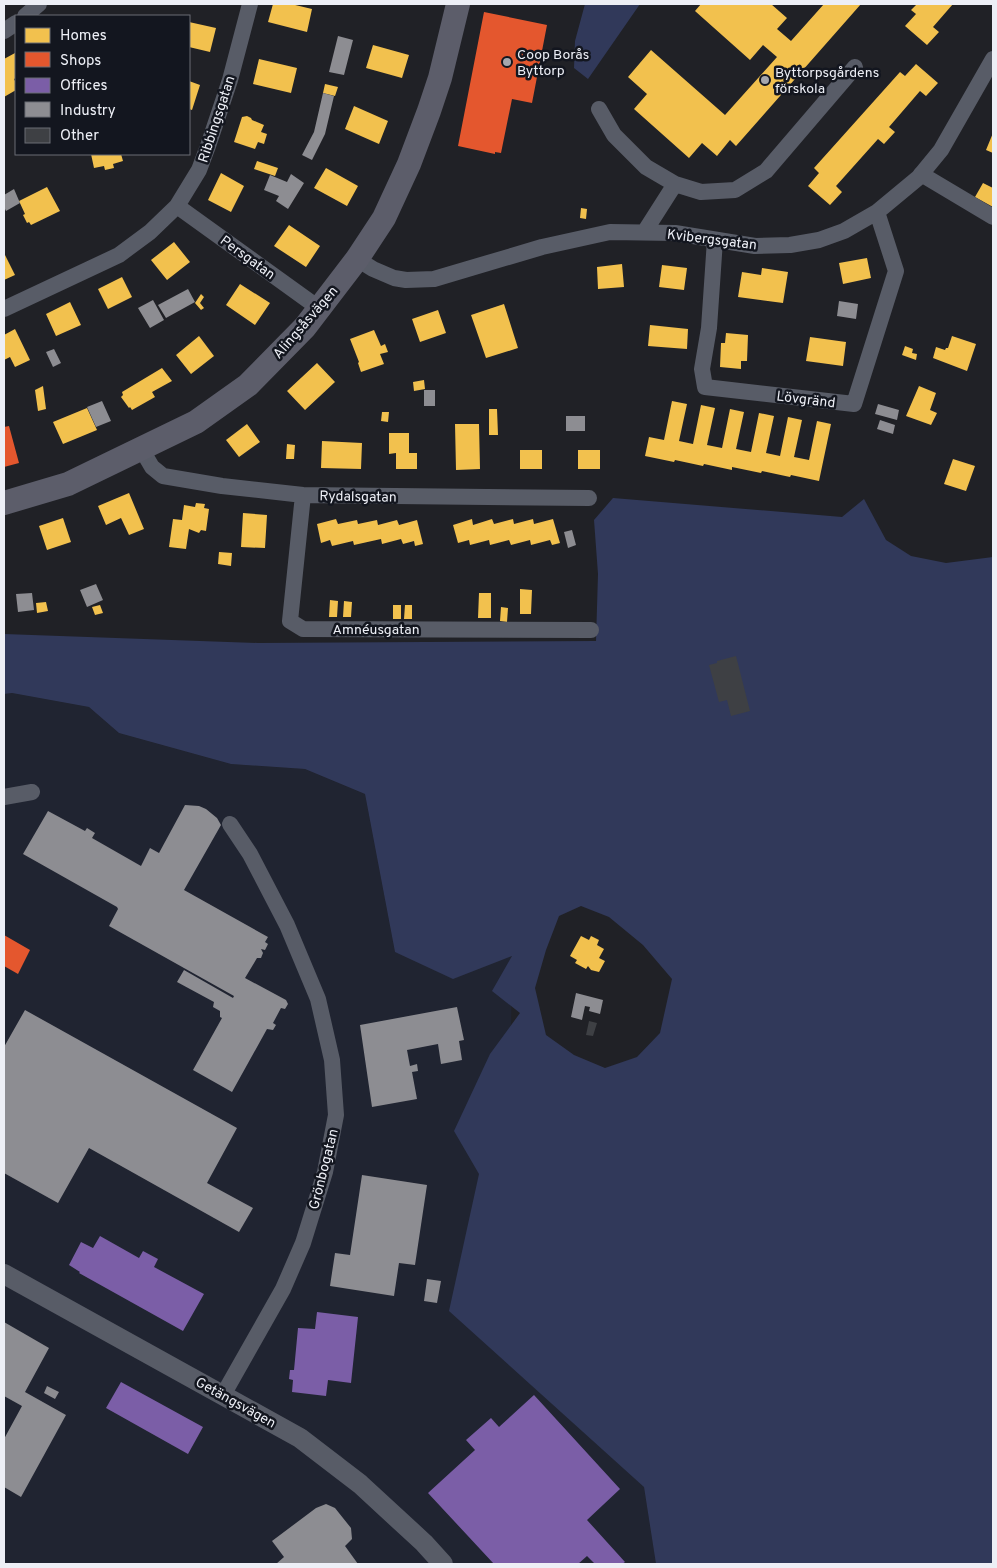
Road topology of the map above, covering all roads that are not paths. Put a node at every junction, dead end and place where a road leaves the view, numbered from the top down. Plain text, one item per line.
1 (39, 4) edge
2 (250, 4) edge
3 (458, 4) edge
4 (27, 15) edge
5 (15, 24) edge
6 (4, 31) edge
7 (993, 59) edge
8 (855, 67) dead end
9 (599, 109) dead end
10 (921, 174) junction
11 (675, 184) junction
12 (177, 206) junction
13 (878, 212) junction
14 (993, 217) edge
15 (645, 231) junction
16 (715, 240) junction
17 (358, 260) junction
18 (4, 309) edge
19 (320, 309) junction
20 (142, 450) junction
21 (303, 495) junction
22 (589, 498) dead end
23 (4, 503) edge
24 (591, 630) dead end
25 (32, 792) dead end
26 (4, 797) edge
27 (230, 824) dead end
28 (4, 1274) edge
29 (223, 1395) junction
30 (442, 1564) edge

1 - 4 street
2 - 12 street, Ribbingsgatan
3 - 17 main road, Alingsåsvägen
5 - 6 street
7 - 10 street, Kvibergsgatan
8 - 11 street
9 - 11 street
10 - 13 street, Kvibergsgatan
10 - 14 street
11 - 15 street, Kvibergsgatan
12 - 18 street, Ribbingsgatan
12 - 19 street, Persgatan
13 - 16 street, Kvibergsgatan
13 - 16 street, Lövgränd
15 - 16 street, Kvibergsgatan
15 - 17 street, Kvibergsgatan
17 - 19 main road, Alingsåsvägen
19 - 20 main road, Alingsåsvägen
20 - 21 street, Rydalsgatan
20 - 23 main road, Alingsåsvägen
21 - 22 street, Rydalsgatan
21 - 24 street, Amnéusgatan
25 - 26 street
27 - 29 street, Grönbogatan
28 - 29 street, Getängsvägen
29 - 30 street, Getängsvägen

